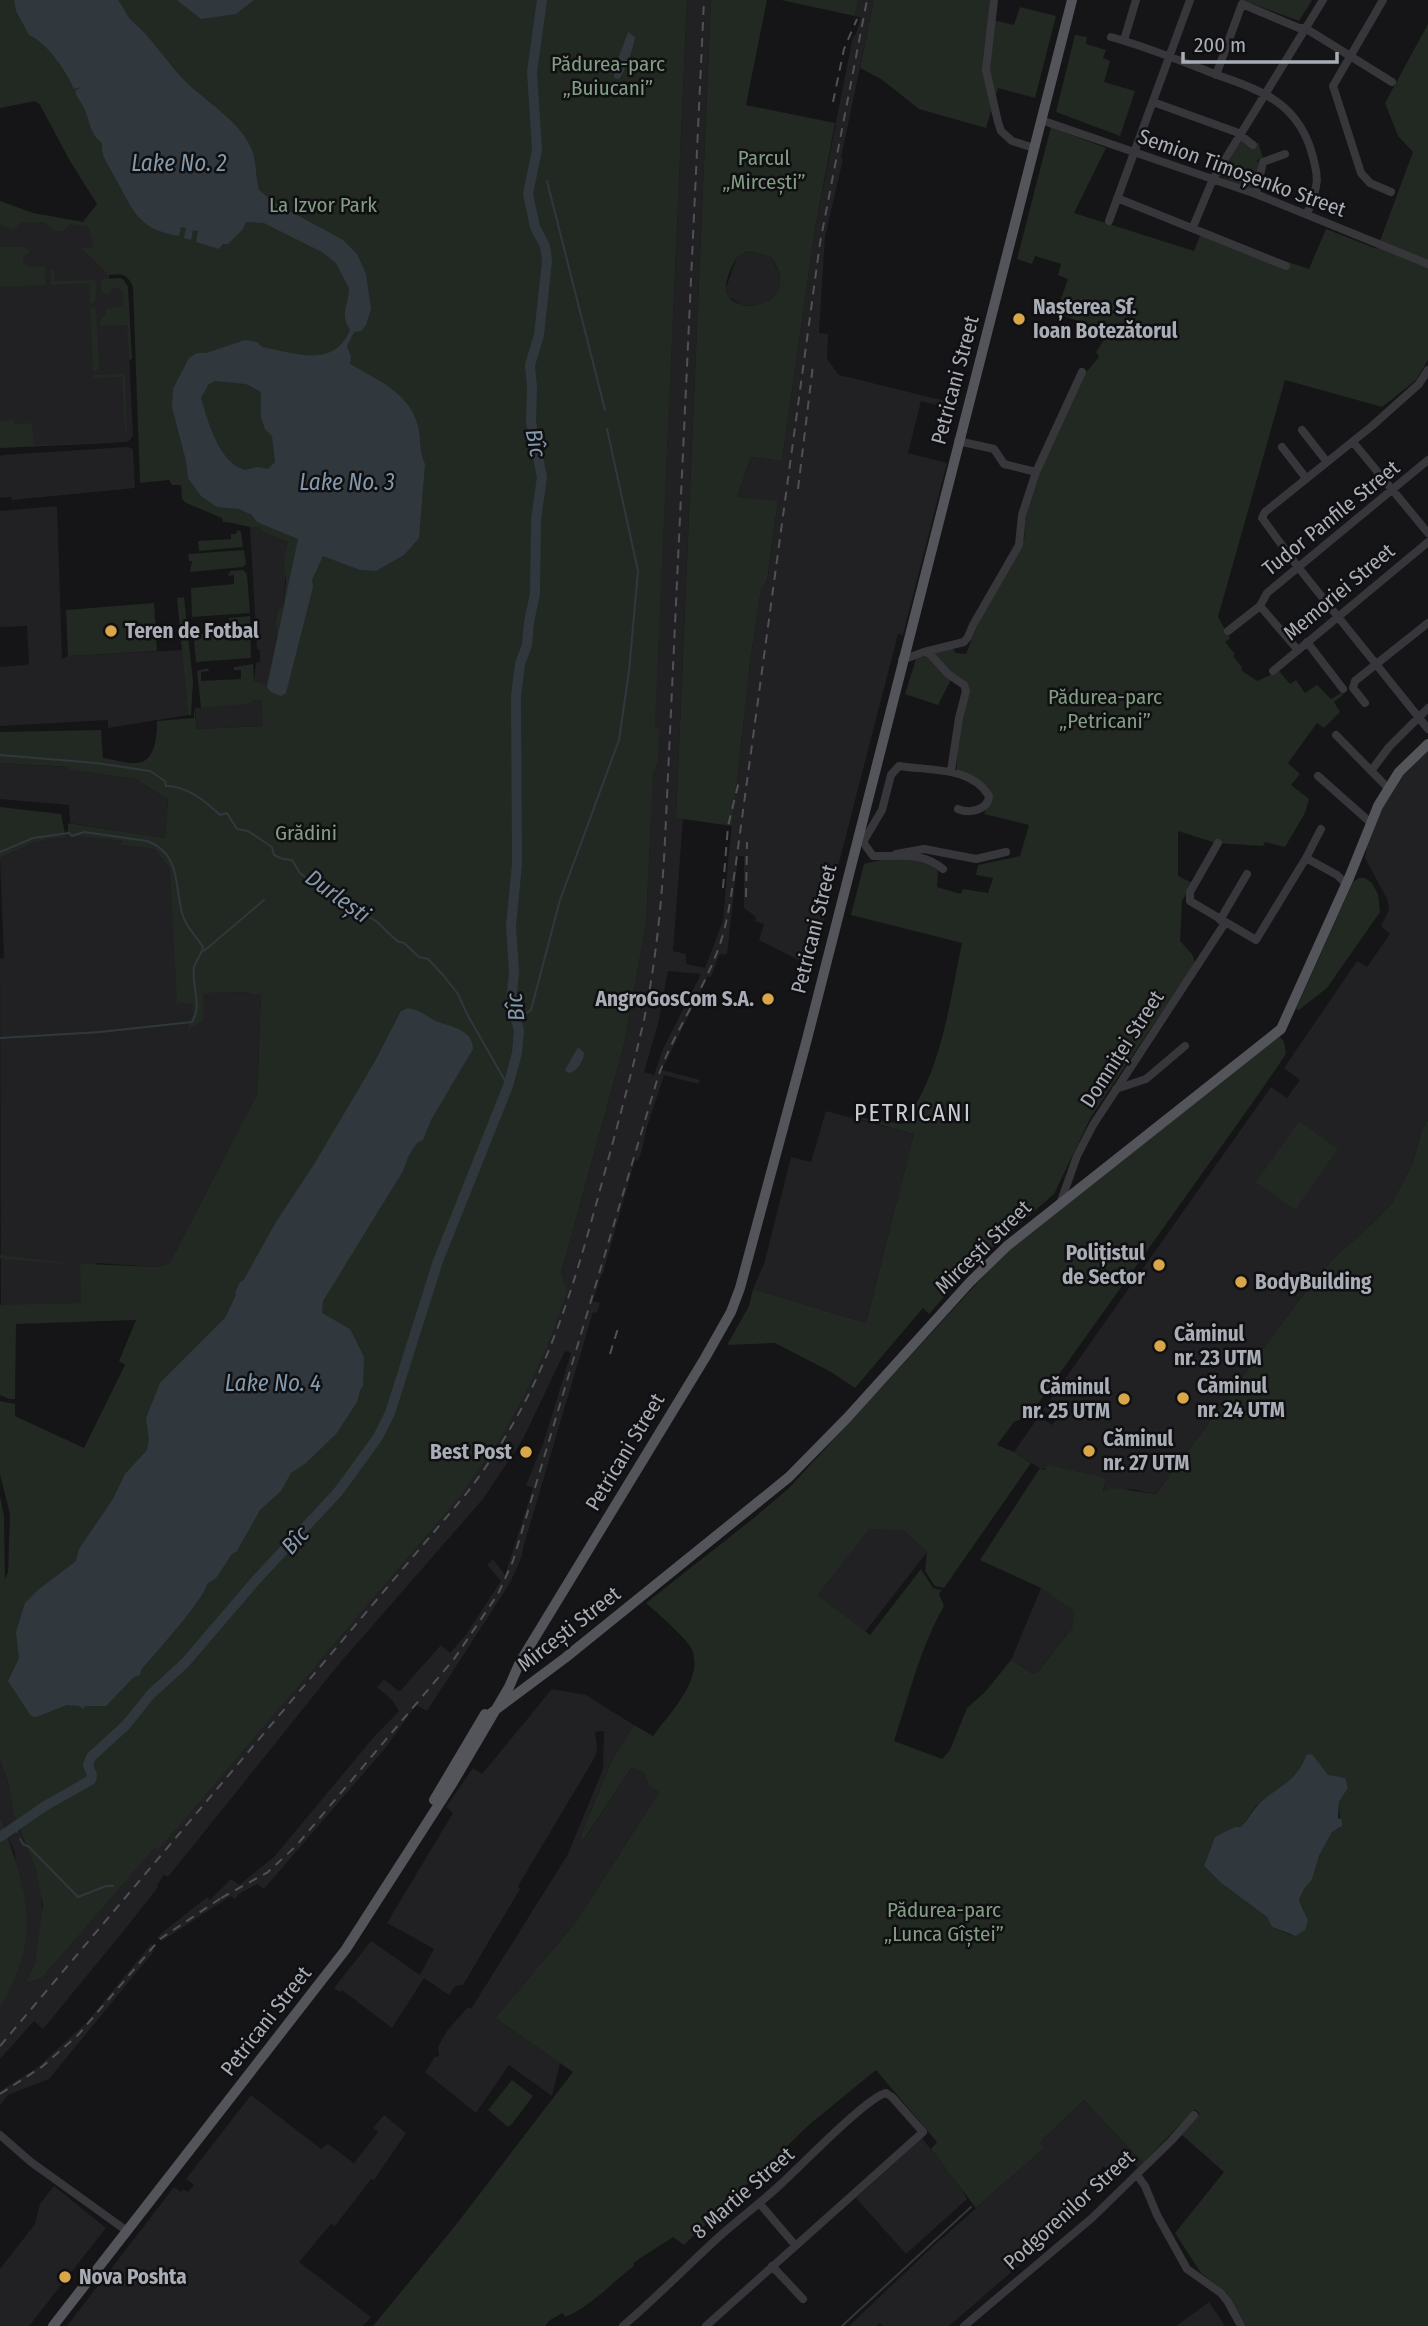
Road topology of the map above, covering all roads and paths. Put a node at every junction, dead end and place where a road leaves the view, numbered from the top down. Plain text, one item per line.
1 (994, 0) edge
2 (1072, 0) edge
3 (1136, 0) edge
4 (1190, 0) edge
5 (1322, 0) edge
6 (1383, 0) edge
7 (1306, 28) junction
8 (1111, 37) dead end
9 (1124, 40) junction
10 (1349, 56) junction
11 (1170, 57) junction
12 (1216, 75) junction
13 (1392, 82) dead end
14 (1264, 95) junction
15 (1153, 102) junction
16 (1041, 120) junction
17 (1239, 137) junction
18 (1252, 145) dead end
19 (1034, 148) junction
20 (1134, 152) junction
21 (1285, 154) dead end
22 (1213, 179) junction
23 (1391, 192) dead end
24 (1256, 194) junction
25 (1117, 198) junction
26 (1307, 214) junction
27 (1109, 221) dead end
28 (1194, 227) junction
29 (1428, 264) edge
30 (1286, 266) dead end
31 (1428, 370) edge
32 (1082, 372) dead end
33 (1302, 430) dead end
34 (958, 441) junction
35 (1353, 442) junction
36 (1282, 447) dead end
37 (1428, 460) edge
38 (1327, 462) junction
39 (1036, 472) junction
40 (1306, 478) junction
41 (1393, 489) junction
42 (1428, 533) edge
43 (1428, 542) edge
44 (1298, 567) junction
45 (1260, 606) junction
46 (1337, 616) junction
47 (1428, 623) edge
48 (1228, 631) dead end
49 (1307, 642) junction
50 (1297, 649) junction
51 (924, 652) junction
52 (902, 660) junction
53 (1376, 665) junction
54 (1273, 671) dead end
55 (1343, 690) dead end
56 (1365, 703) dead end
57 (1428, 708) edge
58 (1418, 716) junction
59 (1428, 729) edge
60 (1336, 735) dead end
61 (1428, 744) edge
62 (951, 771) junction
63 (1371, 771) junction
64 (1318, 776) dead end
65 (1388, 788) junction
66 (958, 809) dead end
67 (1371, 823) junction
68 (1321, 830) dead end
69 (860, 842) junction
70 (1218, 843) dead end
71 (1006, 852) dead end
72 (896, 854) junction
73 (1306, 858) junction
74 (943, 869) dead end
75 (1248, 874) dead end
76 (1346, 884) junction
77 (1223, 922) junction
78 (1185, 1046) dead end
79 (1116, 1088) junction
80 (1061, 1201) junction
81 (515, 1671) junction
82 (495, 1711) junction
83 (482, 1720) junction
84 (423, 1826) junction
85 (1194, 2115) dead end
86 (0, 2135) edge
87 (1137, 2175) junction
88 (760, 2204) junction
89 (127, 2231) junction
90 (795, 2245) junction
91 (772, 2266) junction
92 (803, 2299) dead end
93 (52, 2326) edge
94 (623, 2326) edge
95 (706, 2326) edge
96 (964, 2326) edge
97 (1241, 2326) edge

1 - 19 street
2 - 16 main road, Petricani Street
3 - 9 street
4 - 11 street
5 - 7 street
6 - 10 street
7 - 10 street
7 - 12 street
7 - 14 street
8 - 9 street
9 - 11 street
10 - 13 street
10 - 23 street
11 - 12 street
11 - 15 street
12 - 14 street
14 - 17 street
14 - 26 street
15 - 17 street
15 - 20 street
16 - 19 main road, Petricani Street
16 - 20 street, Semion Timoșenko Street
17 - 18 street
17 - 22 street
19 - 34 main road, Petricani Street
20 - 22 street, Semion Timoșenko Street
20 - 25 street
21 - 24 street
22 - 24 street, Semion Timoșenko Street
22 - 28 street
24 - 26 street, Semion Timoșenko Street
25 - 27 street
25 - 28 street
26 - 29 street, Semion Timoșenko Street
28 - 30 street
31 - 35 street
32 - 39 street
33 - 38 street
34 - 39 street
34 - 52 main road, Petricani Street
35 - 38 street
35 - 41 street
36 - 40 street
37 - 41 street, Tudor Panfile Street
38 - 40 street
39 - 51 street
40 - 44 street
41 - 42 street
41 - 44 street, Tudor Panfile Street
43 - 46 street, Memoriei Street
44 - 45 street, Tudor Panfile Street
44 - 46 street
45 - 48 street, Tudor Panfile Street
45 - 50 street, Tudor Panfile Street
46 - 49 street, Memoriei Street
46 - 53 street
47 - 53 street
49 - 50 street, Memoriei Street
49 - 55 street
50 - 54 street, Memoriei Street
51 - 52 street
51 - 62 street
52 - 69 main road, Petricani Street
53 - 56 street
53 - 58 street
57 - 58 street
58 - 59 street
58 - 63 street
60 - 63 street
61 - 65 main road, Mircești Street
62 - 66 street
62 - 69 street
63 - 65 street
64 - 67 street
65 - 67 main road, Mircești Street
67 - 76 main road, Mircești Street
68 - 73 street
69 - 72 street
69 - 81 main road, Petricani Street
70 - 77 street
71 - 72 street
72 - 74 street
73 - 76 street
73 - 77 street
75 - 77 street, Domniței Street
76 - 80 main road, Mircești Street
77 - 79 street, Domniței Street
78 - 79 street
79 - 80 street, Domniței Street
80 - 82 main road, Mircești Street
81 - 82 main road, Petricani Street
81 - 83 main road, Petricani Street
82 - 83 main road, Mircești Street
82 - 84 main road, Petricani Street
83 - 84 main road, Petricani Street
84 - 89 main road, Petricani Street
85 - 87 street, Podgorenilor Street
86 - 89 street
87 - 96 street, Podgorenilor Street
87 - 97 street
88 - 90 street
88 - 90 street, 8 Martie Street
88 - 94 street, 8 Martie Street
89 - 93 main road, Petricani Street
90 - 91 street
91 - 92 street
91 - 95 street

